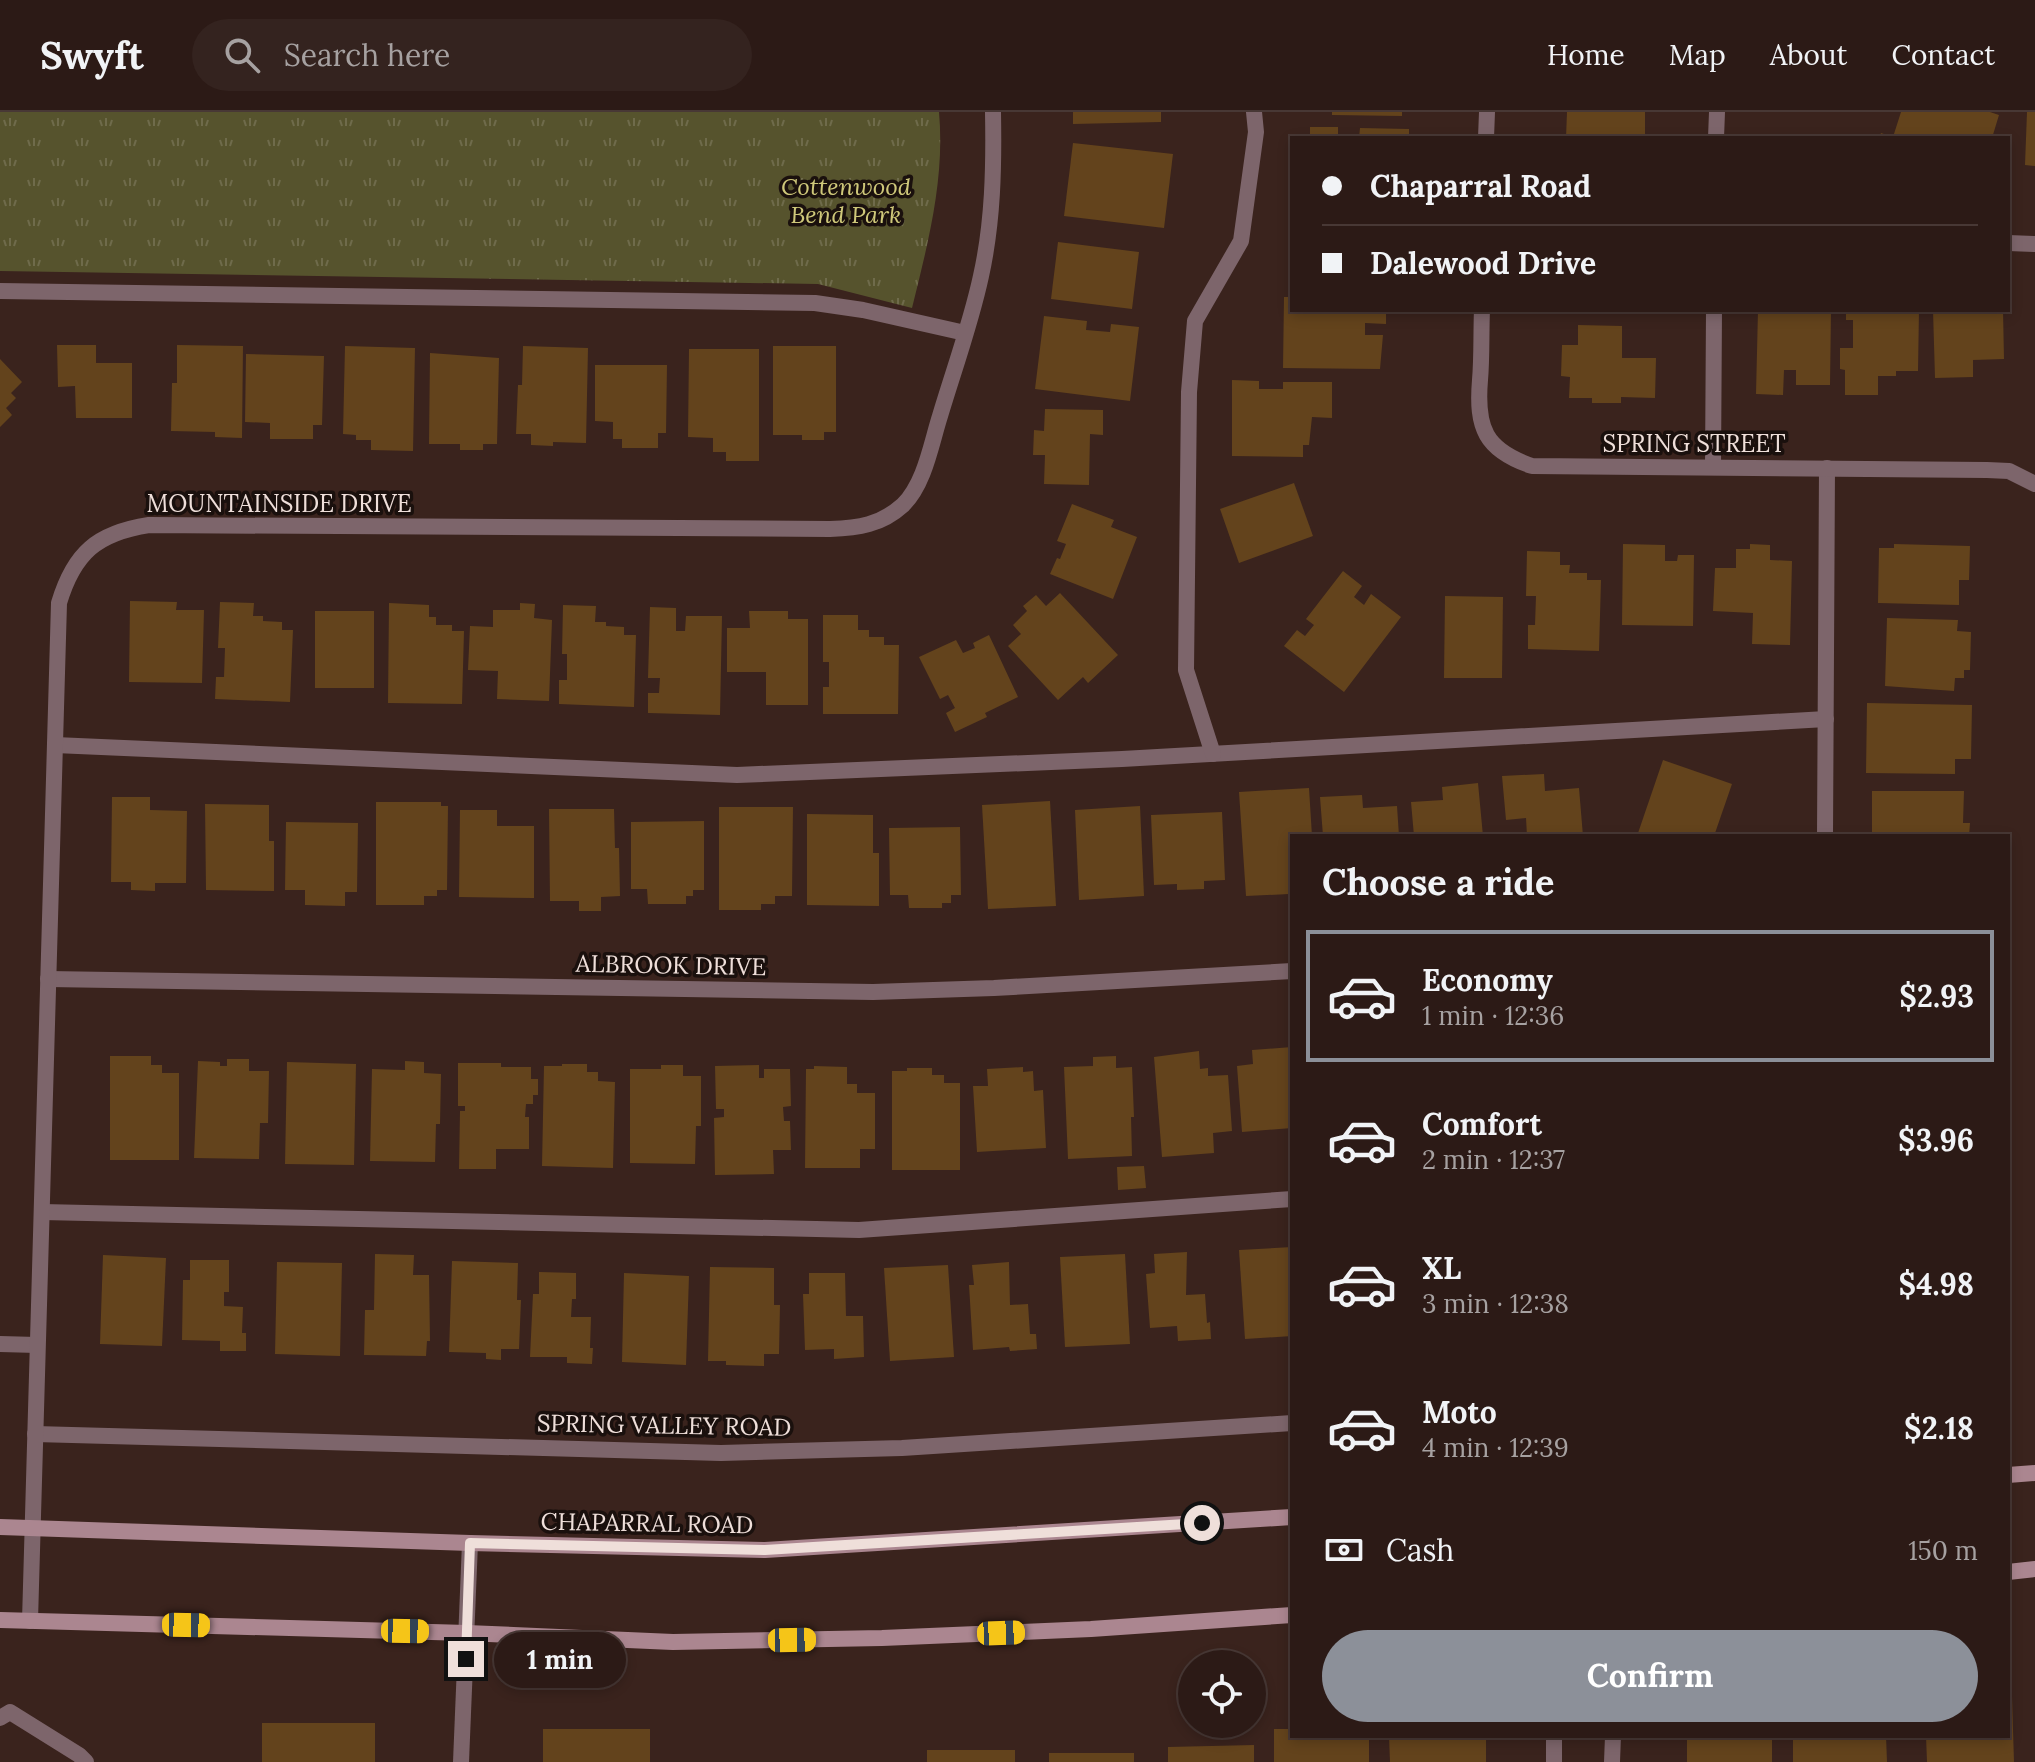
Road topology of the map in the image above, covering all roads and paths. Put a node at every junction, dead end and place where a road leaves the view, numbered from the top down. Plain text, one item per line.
1 (993, 112) edge
2 (1254, 112) edge
3 (1487, 112) edge
4 (1717, 112) edge
5 (1486, 136) edge
6 (1716, 136) edge
7 (2010, 243) edge
8 (2035, 244) edge
9 (0, 291) edge
10 (1482, 312) edge
11 (1714, 312) edge
12 (965, 333) junction
13 (1713, 467) junction
14 (1827, 468) junction
15 (2035, 484) edge
16 (1826, 719) junction
17 (55, 745) junction
18 (1213, 754) junction
19 (1825, 834) edge
20 (1290, 971) edge
21 (48, 979) junction
22 (1290, 1199) edge
23 (42, 1212) junction
24 (0, 1344) edge
25 (37, 1345) junction
26 (1290, 1423) edge
27 (35, 1434) junction
28 (2035, 1473) edge
29 (2010, 1475) edge
30 (1290, 1517) edge
31 (0, 1527) edge
32 (32, 1528) junction
33 (470, 1543) junction
34 (2035, 1569) edge
35 (2010, 1572) edge
36 (1290, 1615) edge
37 (0, 1620) edge
38 (30, 1621) junction
39 (467, 1633) junction
40 (0, 1718) edge
41 (1554, 1738) edge
42 (1613, 1738) edge
43 (86, 1762) edge
44 (461, 1762) edge
45 (1554, 1762) edge
46 (1612, 1762) edge

1 - 12 street, MOUNTAINSIDE DRIVE
2 - 18 street
3 - 5 street
4 - 6 street
7 - 8 street
9 - 12 street
10 - 13 street, SPRING STREET
11 - 13 street
12 - 17 street, MOUNTAINSIDE DRIVE
13 - 14 street, SPRING STREET
14 - 15 street, SPRING STREET
14 - 16 street
16 - 18 street
16 - 19 street
17 - 18 street
17 - 21 street, MOUNTAINSIDE DRIVE
20 - 21 street, ALBROOK DRIVE
21 - 23 street, MOUNTAINSIDE DRIVE
22 - 23 street
23 - 25 street, MOUNTAINSIDE DRIVE
24 - 25 street
25 - 27 street, MOUNTAINSIDE DRIVE
26 - 27 street, SPRING VALLEY ROAD
27 - 32 street, MOUNTAINSIDE DRIVE
28 - 29 main road
30 - 33 main road, CHAPARRAL ROAD
31 - 32 main road, CHAPARRAL ROAD
32 - 33 main road, CHAPARRAL ROAD
32 - 38 street, MOUNTAINSIDE DRIVE
33 - 39 street
34 - 35 main road
36 - 39 main road
37 - 38 main road
38 - 39 main road
39 - 44 street
40 - 43 street
41 - 45 street
42 - 46 street

